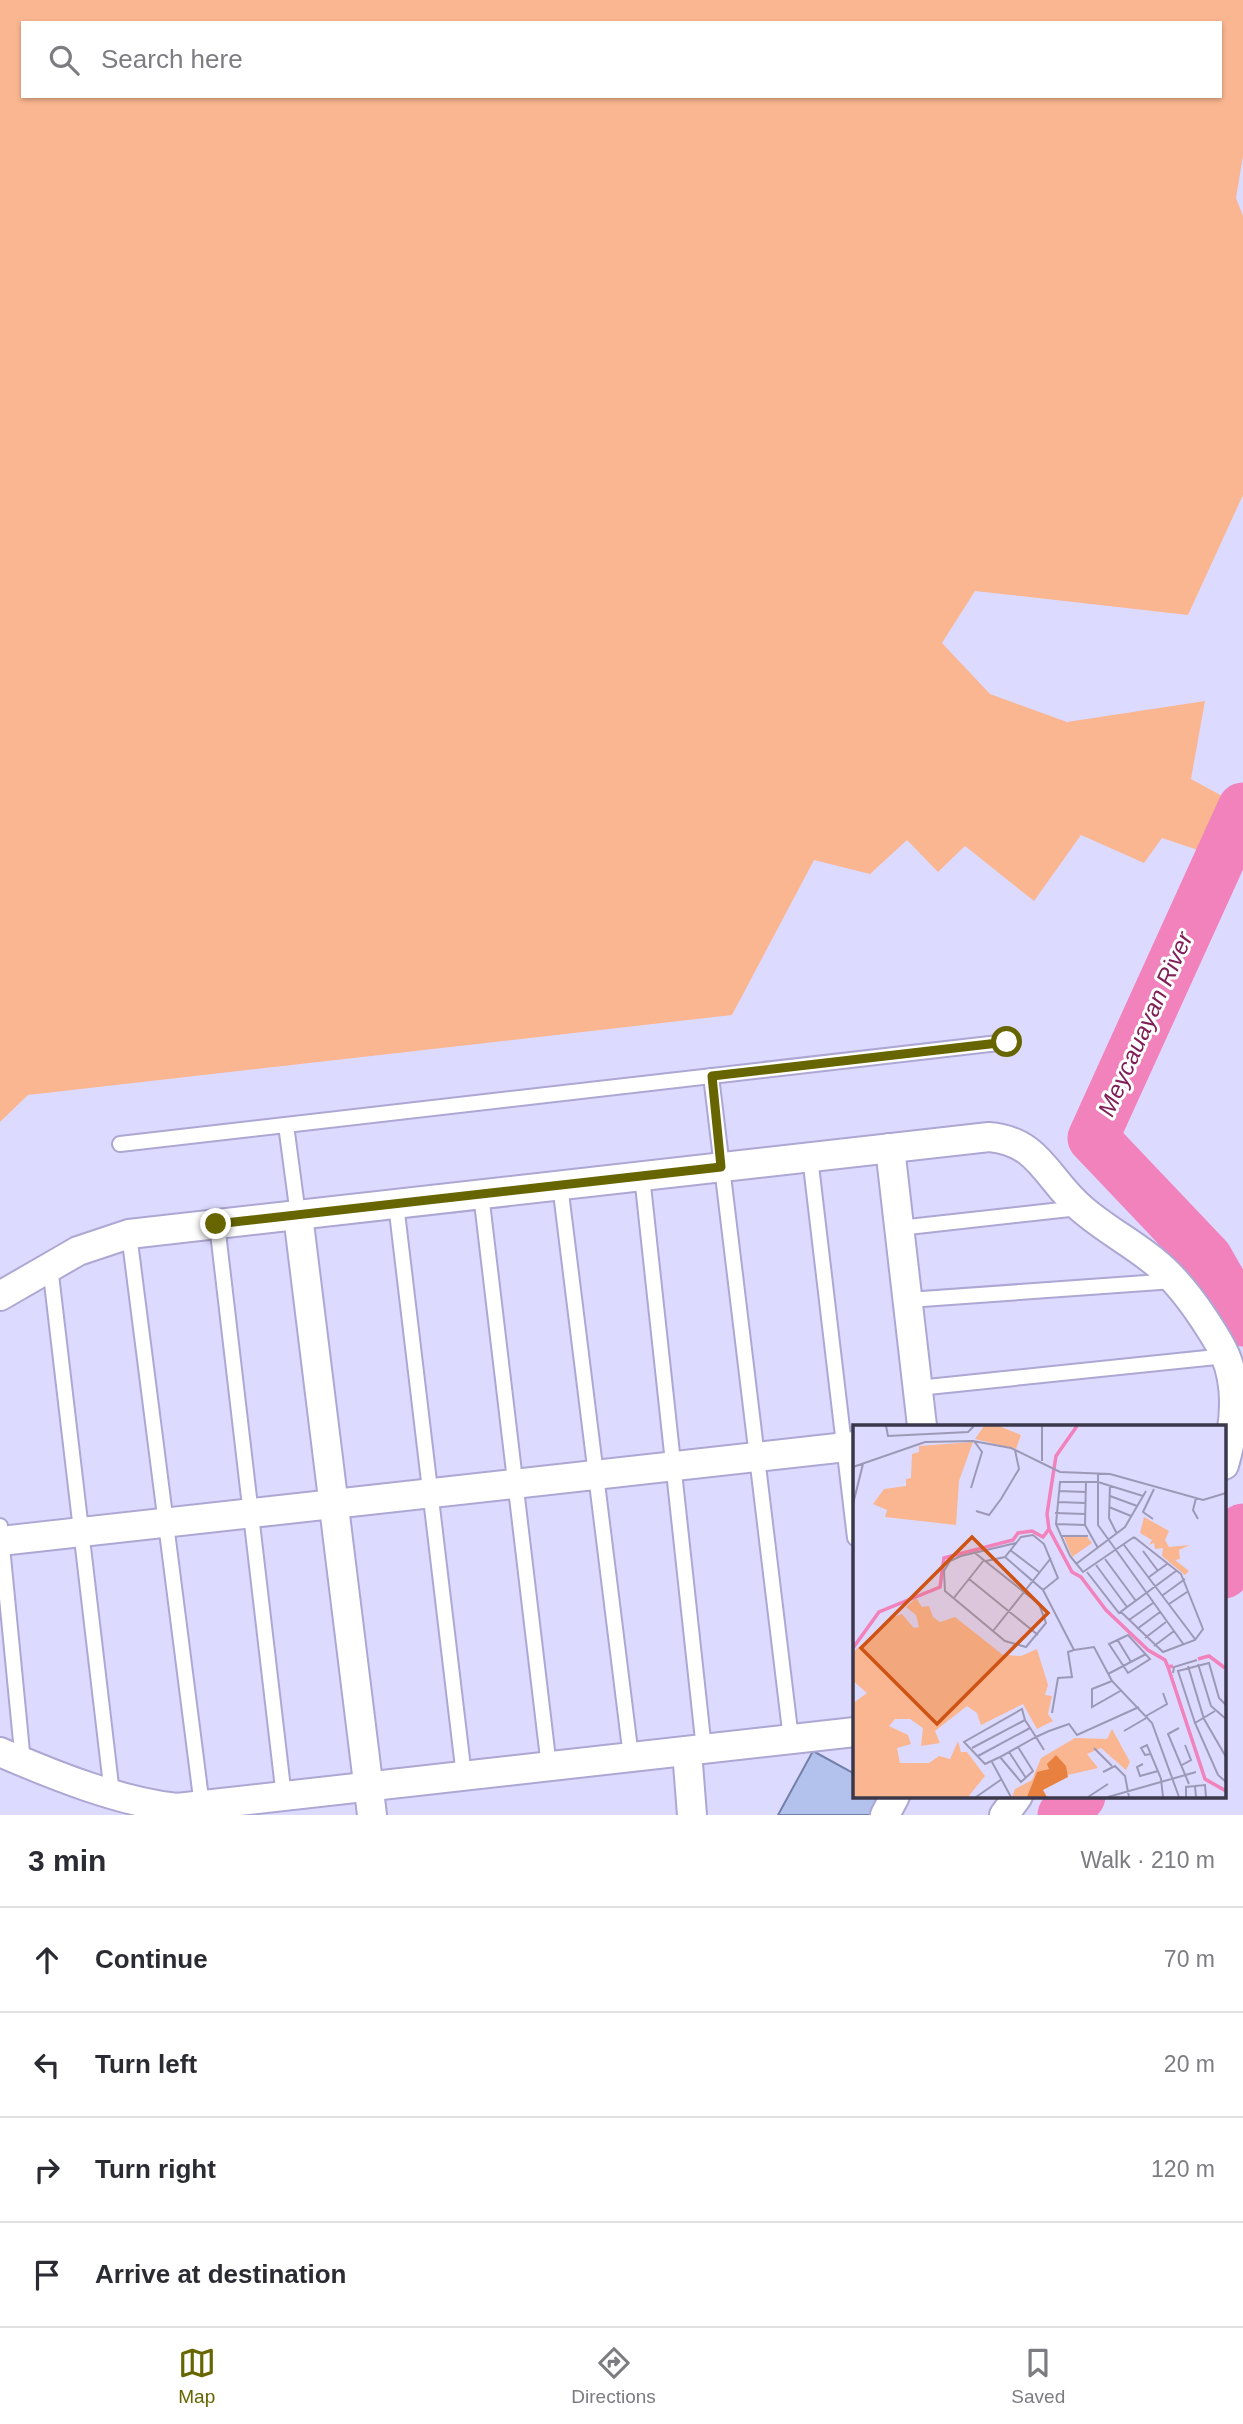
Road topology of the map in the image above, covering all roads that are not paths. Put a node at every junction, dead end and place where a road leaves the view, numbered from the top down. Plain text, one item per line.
1 (1007, 1042) dead end
2 (712, 1076) junction
3 (286, 1125) junction
4 (120, 1144) dead end
5 (890, 1148) junction
6 (810, 1157) junction
7 (721, 1167) junction
8 (642, 1176) junction
9 (560, 1185) junction
10 (481, 1194) junction
11 (396, 1203) junction
12 (1080, 1208) junction
13 (298, 1215) junction
14 (216, 1224) junction
15 (899, 1228) junction
16 (129, 1234) junction
17 (50, 1266) junction
18 (1175, 1281) junction
19 (0, 1296) edge
20 (908, 1300) junction
21 (1226, 1356) junction
22 (918, 1388) junction
23 (922, 1425) edge
24 (1228, 1437) edge
25 (849, 1447) edge
26 (757, 1457) junction
27 (674, 1466) junction
28 (596, 1475) junction
29 (515, 1484) junction
30 (430, 1493) junction
31 (334, 1504) junction
32 (853, 1508) edge
33 (251, 1513) junction
34 (166, 1523) junction
35 (81, 1532) junction
36 (1, 1536) edge
37 (853, 1732) edge
38 (790, 1739) junction
39 (695, 1750) junction
40 (12, 1757) edge
41 (631, 1757) junction
42 (549, 1767) junction
43 (464, 1776) junction
44 (369, 1787) junction
45 (112, 1794) junction
46 (284, 1797) junction
47 (894, 1798) edge
48 (1017, 1798) edge
49 (202, 1806) junction
50 (372, 1815) edge
51 (692, 1815) edge
52 (885, 1815) edge
53 (1004, 1815) edge

1 - 2 lane
2 - 3 lane
2 - 7 lane
3 - 4 lane
3 - 13 lane
5 - 6 street
5 - 12 street
5 - 15 street
6 - 7 street
6 - 25 lane
7 - 8 street
7 - 26 lane
8 - 9 street
8 - 27 lane
9 - 10 street
9 - 28 lane
10 - 11 street
10 - 29 lane
11 - 13 street
11 - 30 lane
12 - 15 lane
12 - 18 street
13 - 14 street
13 - 31 street
14 - 16 street
14 - 33 lane
15 - 20 street
16 - 17 street
16 - 34 lane
17 - 19 street
17 - 35 lane
18 - 20 lane
18 - 21 street
20 - 22 street
21 - 22 lane
21 - 24 street
22 - 23 street
25 - 26 street
25 - 32 lane
26 - 27 street
26 - 38 lane
27 - 28 street
27 - 39 lane
28 - 29 street
28 - 41 lane
29 - 30 street
29 - 42 lane
30 - 31 street
30 - 43 lane
31 - 33 street
31 - 44 street
33 - 34 street
33 - 46 lane
34 - 35 street
34 - 49 lane
35 - 36 street
35 - 45 lane
36 - 40 lane
37 - 38 street
38 - 39 street
39 - 41 street
39 - 51 street
40 - 45 street
41 - 42 street
42 - 43 street
43 - 44 street
44 - 46 street
44 - 50 street
45 - 49 street
46 - 49 street
47 - 52 street
48 - 53 street

